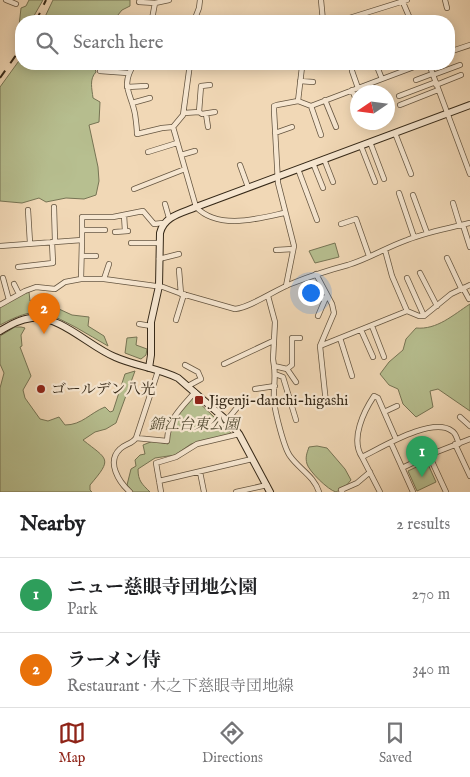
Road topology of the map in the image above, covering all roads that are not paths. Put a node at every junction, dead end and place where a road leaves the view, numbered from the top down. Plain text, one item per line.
1 (6, 0) edge
2 (169, 0) edge
3 (200, 0) edge
4 (321, 0) edge
5 (383, 0) edge
6 (404, 0) edge
7 (445, 0) edge
8 (139, 2) dead end
9 (155, 3) junction
10 (16, 4) dead end
11 (385, 7) junction
12 (447, 8) dead end
13 (153, 15) edge
14 (196, 15) edge
15 (322, 15) edge
16 (361, 15) edge
17 (409, 15) edge
18 (470, 45) edge
19 (455, 50) edge
20 (460, 65) dead end
21 (455, 67) edge
22 (101, 70) edge
23 (130, 70) edge
24 (189, 70) edge
25 (303, 70) edge
26 (378, 70) edge
27 (406, 70) edge
28 (431, 70) edge
29 (445, 70) edge
30 (352, 71) dead end
31 (128, 73) junction
32 (433, 74) junction
33 (461, 75) dead end
34 (382, 79) junction
35 (416, 80) dead end
36 (300, 81) junction
37 (313, 82) dead end
38 (210, 85) dead end
39 (357, 85) edge
40 (366, 85) edge
41 (146, 86) dead end
42 (437, 86) junction
43 (127, 88) junction
44 (350, 91) edge
45 (399, 96) dead end
46 (150, 98) dead end
47 (325, 100) junction
48 (298, 101) junction
49 (132, 103) junction
50 (400, 105) dead end
51 (470, 105) edge
52 (311, 106) junction
53 (199, 112) junction
54 (215, 112) dead end
55 (184, 113) junction
56 (447, 113) junction
57 (206, 114) junction
58 (292, 126) dead end
59 (208, 127) dead end
60 (336, 127) dead end
61 (173, 128) junction
62 (275, 133) junction
63 (395, 133) junction
64 (321, 135) dead end
65 (370, 142) junction
66 (177, 143) junction
67 (360, 146) junction
68 (195, 151) dead end
69 (148, 152) dead end
70 (181, 155) junction
71 (324, 159) junction
72 (313, 163) junction
73 (468, 164) edge
74 (240, 165) dead end
75 (186, 169) junction
76 (298, 169) junction
77 (410, 174) dead end
78 (470, 174) edge
79 (278, 177) junction
80 (384, 179) dead end
81 (333, 182) dead end
82 (375, 182) dead end
83 (248, 187) junction
84 (323, 188) dead end
85 (134, 189) dead end
86 (399, 193) dead end
87 (413, 195) dead end
88 (452, 203) dead end
89 (165, 204) dead end
90 (54, 207) dead end
91 (196, 207) junction
92 (81, 210) dead end
93 (30, 213) dead end
94 (284, 213) junction
95 (124, 215) junction
96 (82, 217) junction
97 (169, 218) junction
98 (316, 220) dead end
99 (163, 223) junction
100 (341, 224) dead end
101 (470, 224) edge
102 (462, 225) junction
103 (82, 230) junction
104 (105, 230) dead end
105 (116, 232) dead end
106 (427, 233) junction
107 (414, 237) junction
108 (82, 240) junction
109 (53, 241) junction
110 (30, 243) junction
111 (131, 243) dead end
112 (159, 243) junction
113 (0, 245) edge
114 (470, 247) edge
115 (293, 249) junction
116 (276, 250) dead end
117 (385, 250) junction
118 (179, 254) dead end
119 (82, 256) junction
120 (96, 256) dead end
121 (369, 256) junction
122 (447, 258) dead end
123 (159, 259) junction
124 (109, 264) dead end
125 (21, 268) dead end
126 (179, 270) dead end
127 (420, 272) dead end
128 (316, 274) junction
129 (2, 278) dead end
130 (407, 278) dead end
131 (81, 279) junction
132 (104, 279) junction
133 (14, 284) dead end
134 (470, 285) edge
135 (159, 286) junction
136 (286, 286) junction
137 (462, 288) junction
138 (19, 294) junction
139 (182, 294) junction
140 (268, 296) junction
141 (327, 297) junction
142 (315, 299) dead end
143 (469, 299) dead end
144 (9, 300) junction
145 (0, 305) edge
146 (437, 306) junction
147 (407, 311) junction
148 (318, 316) dead end
149 (424, 316) junction
150 (176, 320) dead end
151 (139, 324) dead end
152 (151, 326) junction
153 (372, 326) junction
154 (361, 330) junction
155 (0, 331) edge
156 (300, 338) dead end
157 (340, 338) junction
158 (273, 341) junction
159 (320, 346) junction
160 (373, 357) dead end
161 (384, 357) dead end
162 (224, 364) dead end
163 (185, 365) dead end
164 (274, 366) junction
165 (149, 368) junction
166 (287, 369) junction
167 (158, 371) junction
168 (275, 374) junction
169 (352, 376) dead end
170 (296, 382) dead end
171 (188, 386) junction
172 (275, 386) junction
173 (255, 389) dead end
174 (195, 392) junction
175 (341, 403) dead end
176 (240, 404) dead end
177 (397, 406) dead end
178 (384, 412) junction
179 (460, 416) dead end
180 (227, 420) junction
181 (296, 420) dead end
182 (470, 426) edge
183 (239, 434) junction
184 (136, 438) junction
185 (470, 439) edge
186 (396, 440) junction
187 (391, 443) junction
188 (457, 444) junction
189 (429, 455) junction
190 (362, 456) junction
191 (252, 459) junction
192 (468, 467) edge
193 (402, 468) junction
194 (200, 472) junction
195 (370, 472) junction
196 (470, 476) edge
197 (158, 481) junction
198 (267, 485) junction
199 (130, 492) edge
200 (161, 492) edge
201 (204, 492) edge
202 (236, 492) edge
203 (270, 492) edge
204 (318, 492) edge
205 (342, 492) edge
206 (380, 492) edge
207 (413, 492) edge
208 (446, 492) edge

1 - 10 street
2 - 9 street
3 - 14 street
4 - 15 street
5 - 11 street
6 - 11 street
6 - 17 street
7 - 12 street
8 - 9 street
9 - 13 street
11 - 16 street
18 - 19 street
20 - 21 street
22 - 31 street
23 - 31 street
24 - 55 street
25 - 36 street
26 - 34 street
27 - 34 street
28 - 32 street
29 - 32 street
30 - 39 street
31 - 43 street
32 - 35 street
32 - 42 street
33 - 42 street
34 - 40 street
36 - 37 street
36 - 48 street
38 - 53 street
41 - 43 street
42 - 45 street
42 - 50 street
42 - 56 street
43 - 49 street
44 - 47 street
46 - 49 street
47 - 52 street
47 - 60 street
48 - 52 street
48 - 62 street
49 - 61 street
51 - 56 street
52 - 64 street
53 - 55 street
53 - 57 street
54 - 57 street
55 - 61 street
56 - 63 street
56 - 73 street
57 - 59 street
58 - 62 street
61 - 66 street
62 - 79 street
63 - 65 street
63 - 77 street
65 - 67 street
65 - 80 street
66 - 69 street
66 - 70 street
67 - 71 street
67 - 82 street
68 - 70 street
70 - 75 street
71 - 72 street
71 - 81 street
72 - 76 street
72 - 84 street
73 - 78 street
74 - 83 street
75 - 85 street
75 - 91 street
76 - 79 street
76 - 98 street
79 - 83 street
79 - 94 street
83 - 91 street
86 - 107 street
87 - 106 street
88 - 102 street
89 - 97 street
90 - 109 street
91 - 94 street
91 - 97 street
92 - 96 street
93 - 110 street
94 - 115 street
95 - 96 street
95 - 99 street
95 - 105 street
96 - 103 street
97 - 99 street
99 - 112 street
100 - 121 street
101 - 102 street
102 - 106 street
102 - 114 street
103 - 104 street
103 - 108 street
106 - 107 street
107 - 117 street
108 - 109 street
108 - 119 street
109 - 110 street
109 - 125 street
110 - 113 street
111 - 112 street
112 - 123 street
115 - 116 street
115 - 136 street
117 - 121 street
117 - 147 street
118 - 123 street
119 - 120 street
119 - 131 street
121 - 128 street
122 - 137 street
123 - 135 street
124 - 132 street
126 - 139 street
127 - 146 street
128 - 136 street
128 - 141 street
129 - 144 street
130 - 149 street
131 - 132 street
131 - 138 street
132 - 135 street
133 - 138 street
134 - 137 street
135 - 139 street
135 - 152 street
136 - 140 street
137 - 143 street
137 - 146 street
138 - 144 street
139 - 140 street
139 - 150 street
140 - 158 street
141 - 142 street
141 - 148 street
141 - 159 street
144 - 145 street
146 - 149 street
147 - 149 street
147 - 153 street
151 - 152 street
152 - 165 street
153 - 154 street
153 - 161 street
154 - 157 street
154 - 160 street
155 - 165 street
156 - 166 street
157 - 159 street
157 - 169 street
158 - 162 street
158 - 164 street
159 - 175 street
163 - 171 street
164 - 166 street
164 - 168 street
165 - 167 street
166 - 170 street
167 - 171 street
167 - 184 street
168 - 172 street
168 - 181 street
171 - 174 street
172 - 173 street
172 - 204 street
174 - 180 street
174 - 184 street
176 - 180 street
177 - 178 street
178 - 186 street
178 - 190 street
179 - 182 street
180 - 183 street
183 - 191 street
183 - 197 street
184 - 199 street
185 - 188 street
186 - 187 street
186 - 188 street
187 - 190 street
187 - 193 street
188 - 189 street
188 - 192 street
189 - 193 street
189 - 208 street
190 - 195 street
191 - 194 street
191 - 198 street
192 - 196 street
193 - 207 street
194 - 197 street
194 - 201 street
195 - 205 street
195 - 206 street
197 - 200 street
198 - 202 street
198 - 203 street

